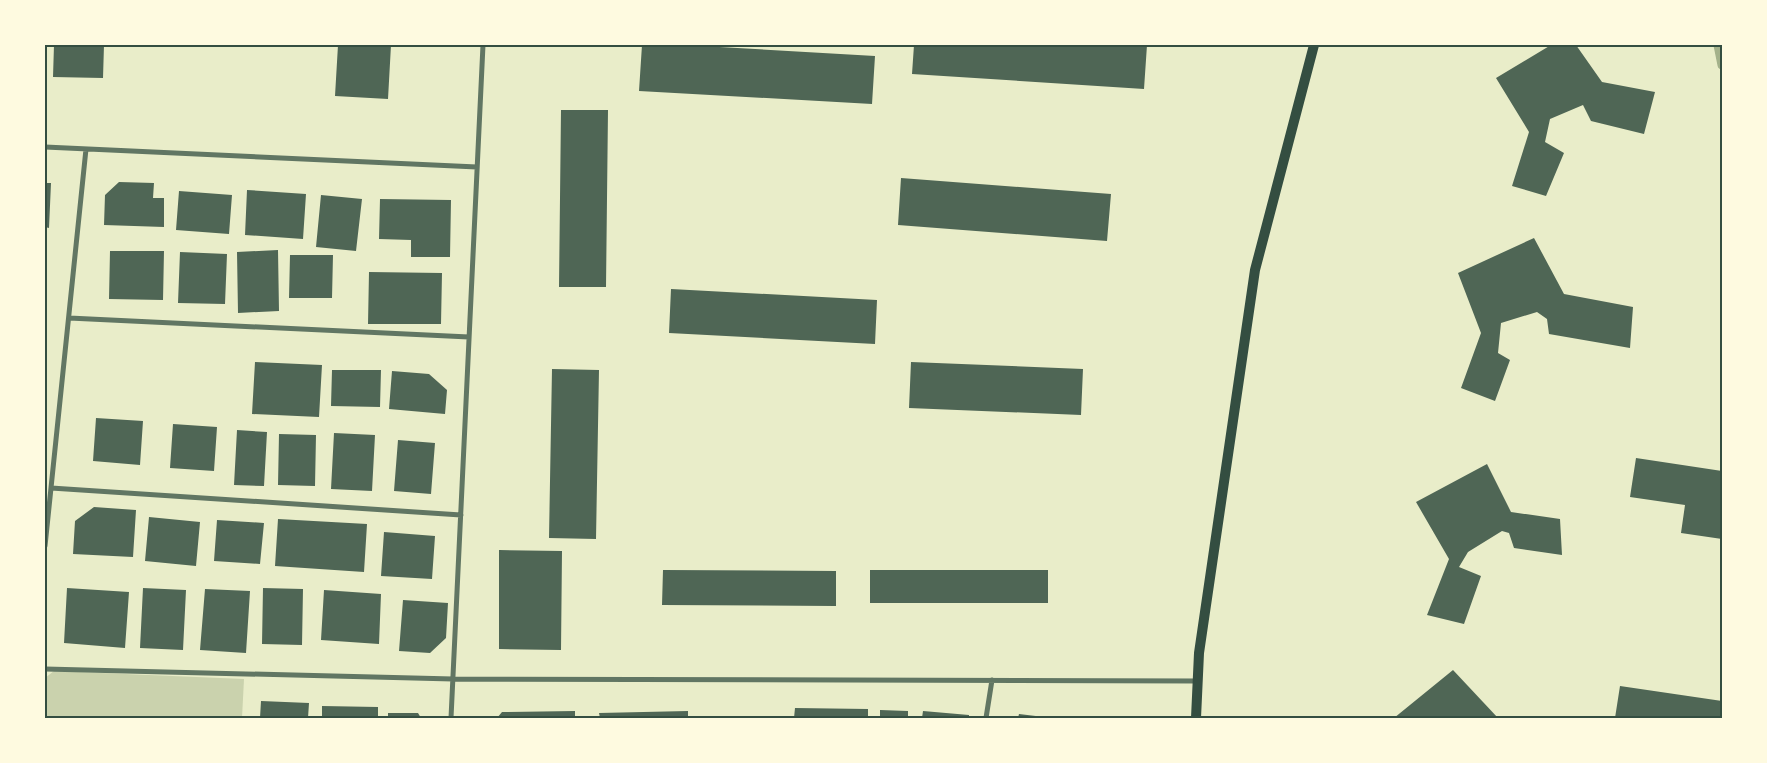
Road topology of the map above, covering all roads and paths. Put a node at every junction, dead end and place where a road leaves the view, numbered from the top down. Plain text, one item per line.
1 (483, 45) edge
2 (1314, 45) edge
3 (45, 147) edge
4 (86, 149) junction
5 (477, 167) junction
6 (68, 318) junction
7 (469, 336) junction
8 (51, 488) junction
9 (461, 515) junction
10 (45, 546) edge
11 (45, 669) edge
12 (453, 679) junction
13 (992, 680) junction
14 (1198, 681) junction
15 (451, 718) edge
16 (986, 718) edge
17 (1196, 718) edge

1 - 5 street
2 - 14 main road
3 - 4 street
4 - 5 street
4 - 6 street
5 - 7 street
6 - 7 street
6 - 8 street
7 - 9 street
8 - 9 street
8 - 10 street
9 - 12 street
11 - 12 street
12 - 13 street
12 - 15 street
13 - 14 street
13 - 16 street
14 - 17 main road

